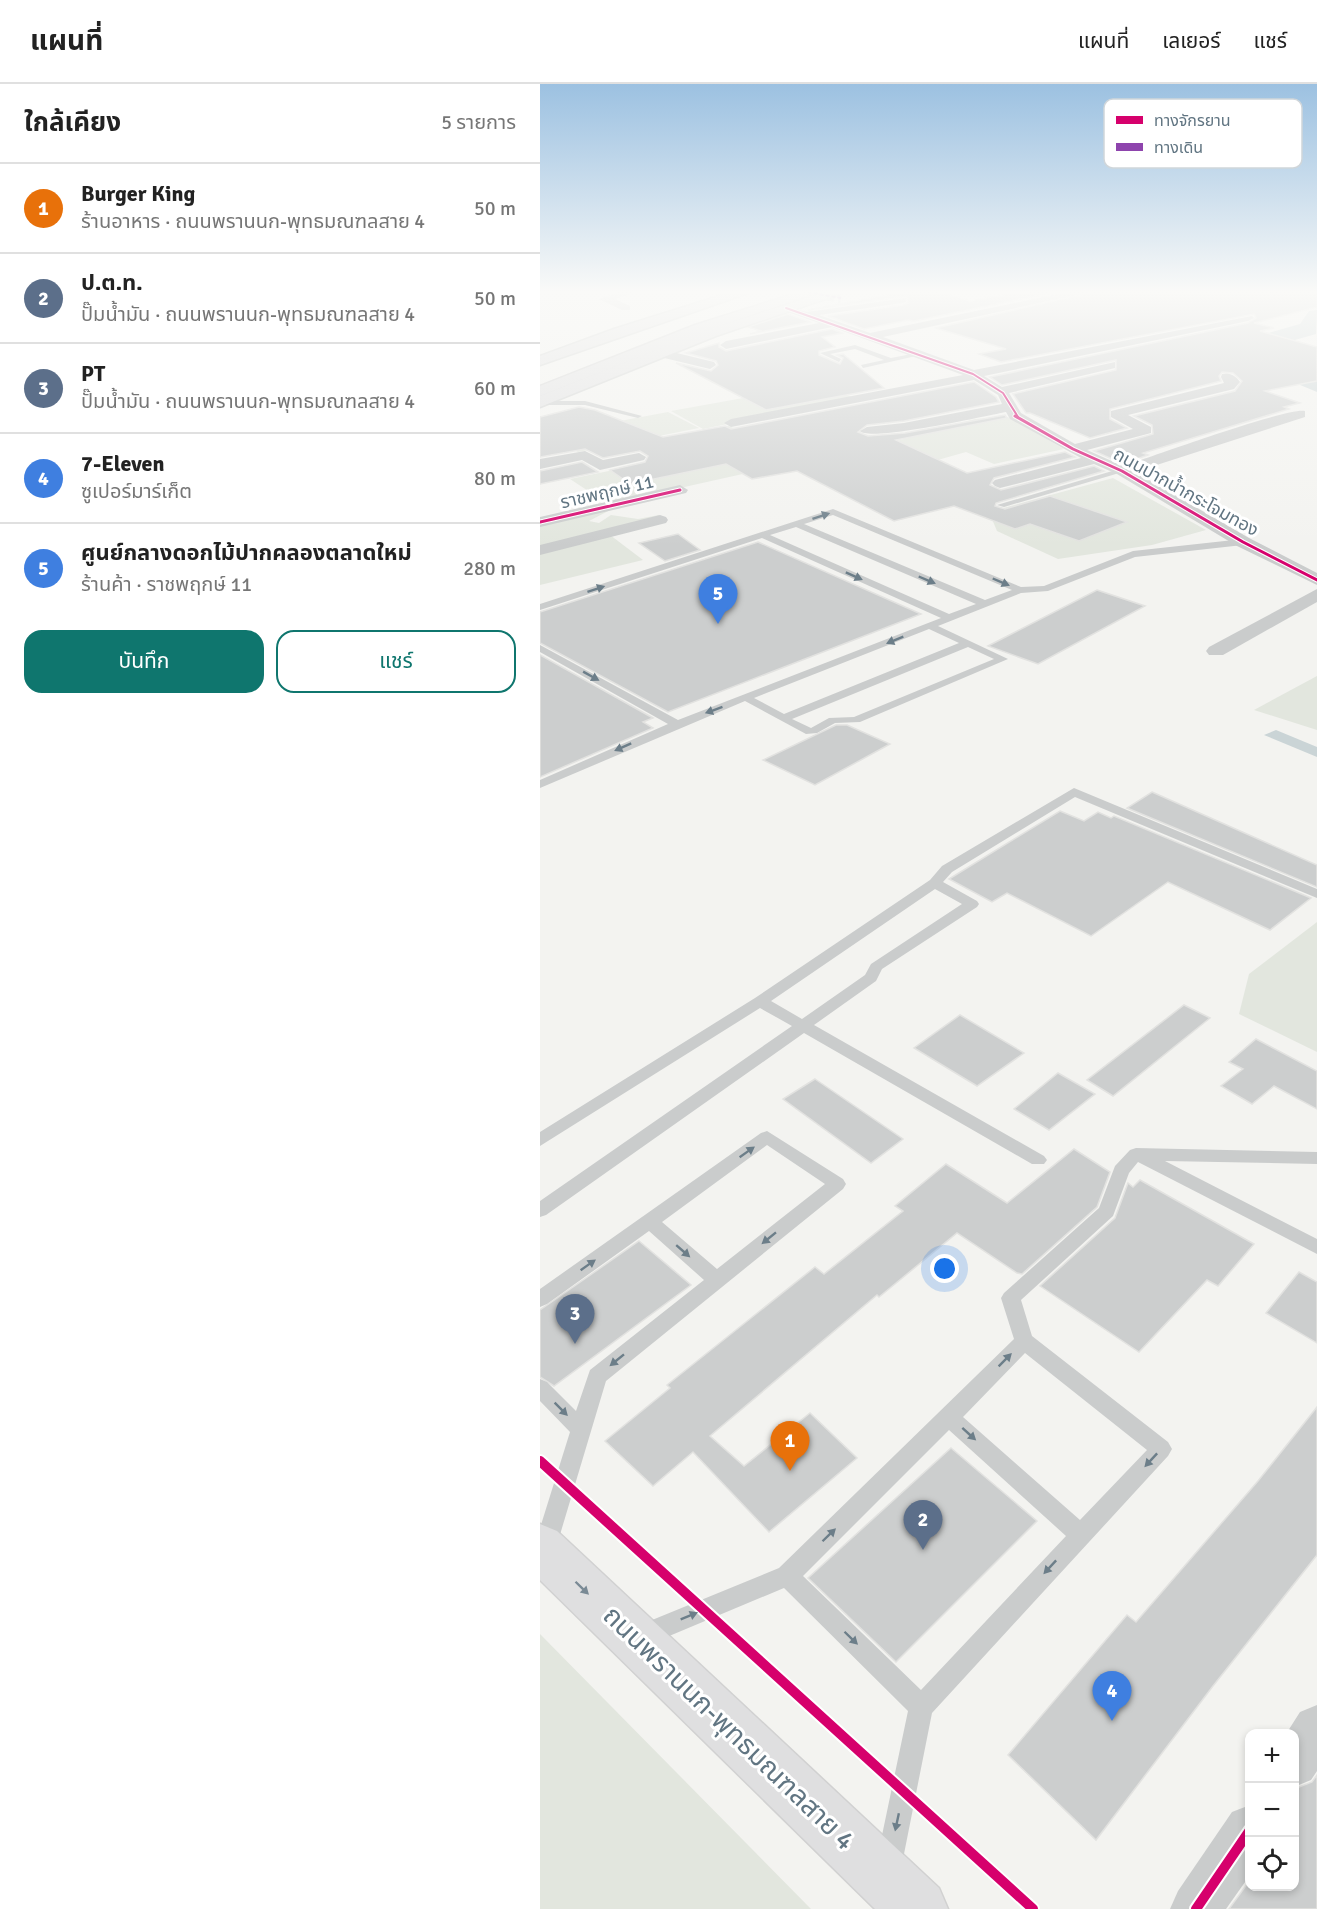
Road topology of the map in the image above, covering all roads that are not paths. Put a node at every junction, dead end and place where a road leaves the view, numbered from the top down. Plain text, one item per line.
1 (580, 375) edge
2 (606, 375) edge
3 (974, 375) joint
4 (1066, 375) edge
5 (1227, 377) dead end
6 (540, 391) edge
7 (999, 391) junction
8 (540, 402) edge
9 (1009, 407) junction
10 (1300, 414) dead end
11 (638, 416) dead end
12 (731, 423) dead end
13 (867, 431) dead end
14 (1073, 449) junction
15 (639, 457) dead end
16 (1095, 459) junction
17 (540, 464) edge
18 (1122, 471) junction
19 (1000, 483) dead end
20 (680, 490) dead end
21 (1001, 505) dead end
22 (660, 520) dead end
23 (540, 522) edge
24 (796, 524) junction
25 (762, 535) junction
26 (1243, 542) junction
27 (540, 550) edge
28 (1317, 580) edge
29 (1020, 590) junction
30 (1317, 594) edge
31 (985, 604) junction
32 (540, 607) edge
33 (950, 618) junction
34 (930, 626) junction
35 (968, 643) junction
36 (540, 648) edge
37 (1216, 651) dead end
38 (747, 698) junction
39 (784, 718) junction
40 (677, 724) junction
41 (540, 784) edge
42 (935, 882) junction
43 (1317, 894) edge
44 (760, 1001) junction
45 (804, 1026) junction
46 (540, 1140) edge
47 (1136, 1154) junction
48 (1317, 1158) edge
49 (1038, 1160) dead end
50 (540, 1210) edge
51 (649, 1221) junction
52 (1317, 1247) edge
53 (717, 1280) junction
54 (540, 1299) edge
55 (1024, 1341) junction
56 (540, 1388) edge
57 (949, 1417) junction
58 (581, 1429) junction
59 (1081, 1534) junction
60 (542, 1549) edge
61 (787, 1576) junction
62 (635, 1638) junction
63 (921, 1707) junction
64 (1317, 1729) edge
65 (1299, 1755) edge
66 (1245, 1837) edge
67 (902, 1894) edge
68 (1196, 1909) edge

1 - 6 main road
2 - 8 main road
3 - 7 street, ถนนปากน้ำกระโจมทอง
3 - 12 street
4 - 7 street
5 - 14 street
7 - 9 street, ถนนปากน้ำกระโจมทอง
8 - 11 lane
9 - 13 street
9 - 14 street, ถนนปากน้ำกระโจมทอง
10 - 18 street
14 - 16 street, ถนนปากน้ำกระโจมทอง
15 - 17 street
16 - 18 street, ถนนปากน้ำกระโจมทอง
16 - 19 street
18 - 21 lane
18 - 26 street, ถนนปากน้ำกระโจมทอง
20 - 23 street, ราชพฤกษ์ 11
22 - 27 street
24 - 25 lane
24 -> 29 lane
24 -> 31 lane
32 -> 25 lane
25 -> 33 lane
26 - 28 street, ถนนปากน้ำกระโจมทอง
26 - 29 lane
29 - 31 lane
30 - 37 street
31 - 33 lane
33 - 34 lane
34 - 35 lane
34 -> 38 lane
35 - 39 lane
35 - 39 lane
36 -> 40 lane
38 - 39 lane
38 -> 40 lane
40 -> 41 lane
42 - 43 lane
42 - 44 lane
42 - 45 lane
44 - 45 lane
44 - 46 lane
45 - 49 lane
45 - 50 lane
47 - 48 lane
47 - 52 lane
47 - 55 lane
51 -> 53 lane
51 -> 53 lane
54 -> 51 lane
53 -> 58 lane
57 -> 55 lane
55 -> 59 lane
56 -> 58 lane
57 -> 59 lane
61 -> 57 lane
58 - 60 lane
59 -> 63 lane
60 -> 62 main road, ถนนพรานนก-พุทธมณฑลสาย 4
62 -> 61 lane
61 -> 63 lane
62 - 67 main road, ถนนพรานนก-พุทธมณฑลสาย 4
63 -> 67 lane
64 - 65 street
66 - 68 street

